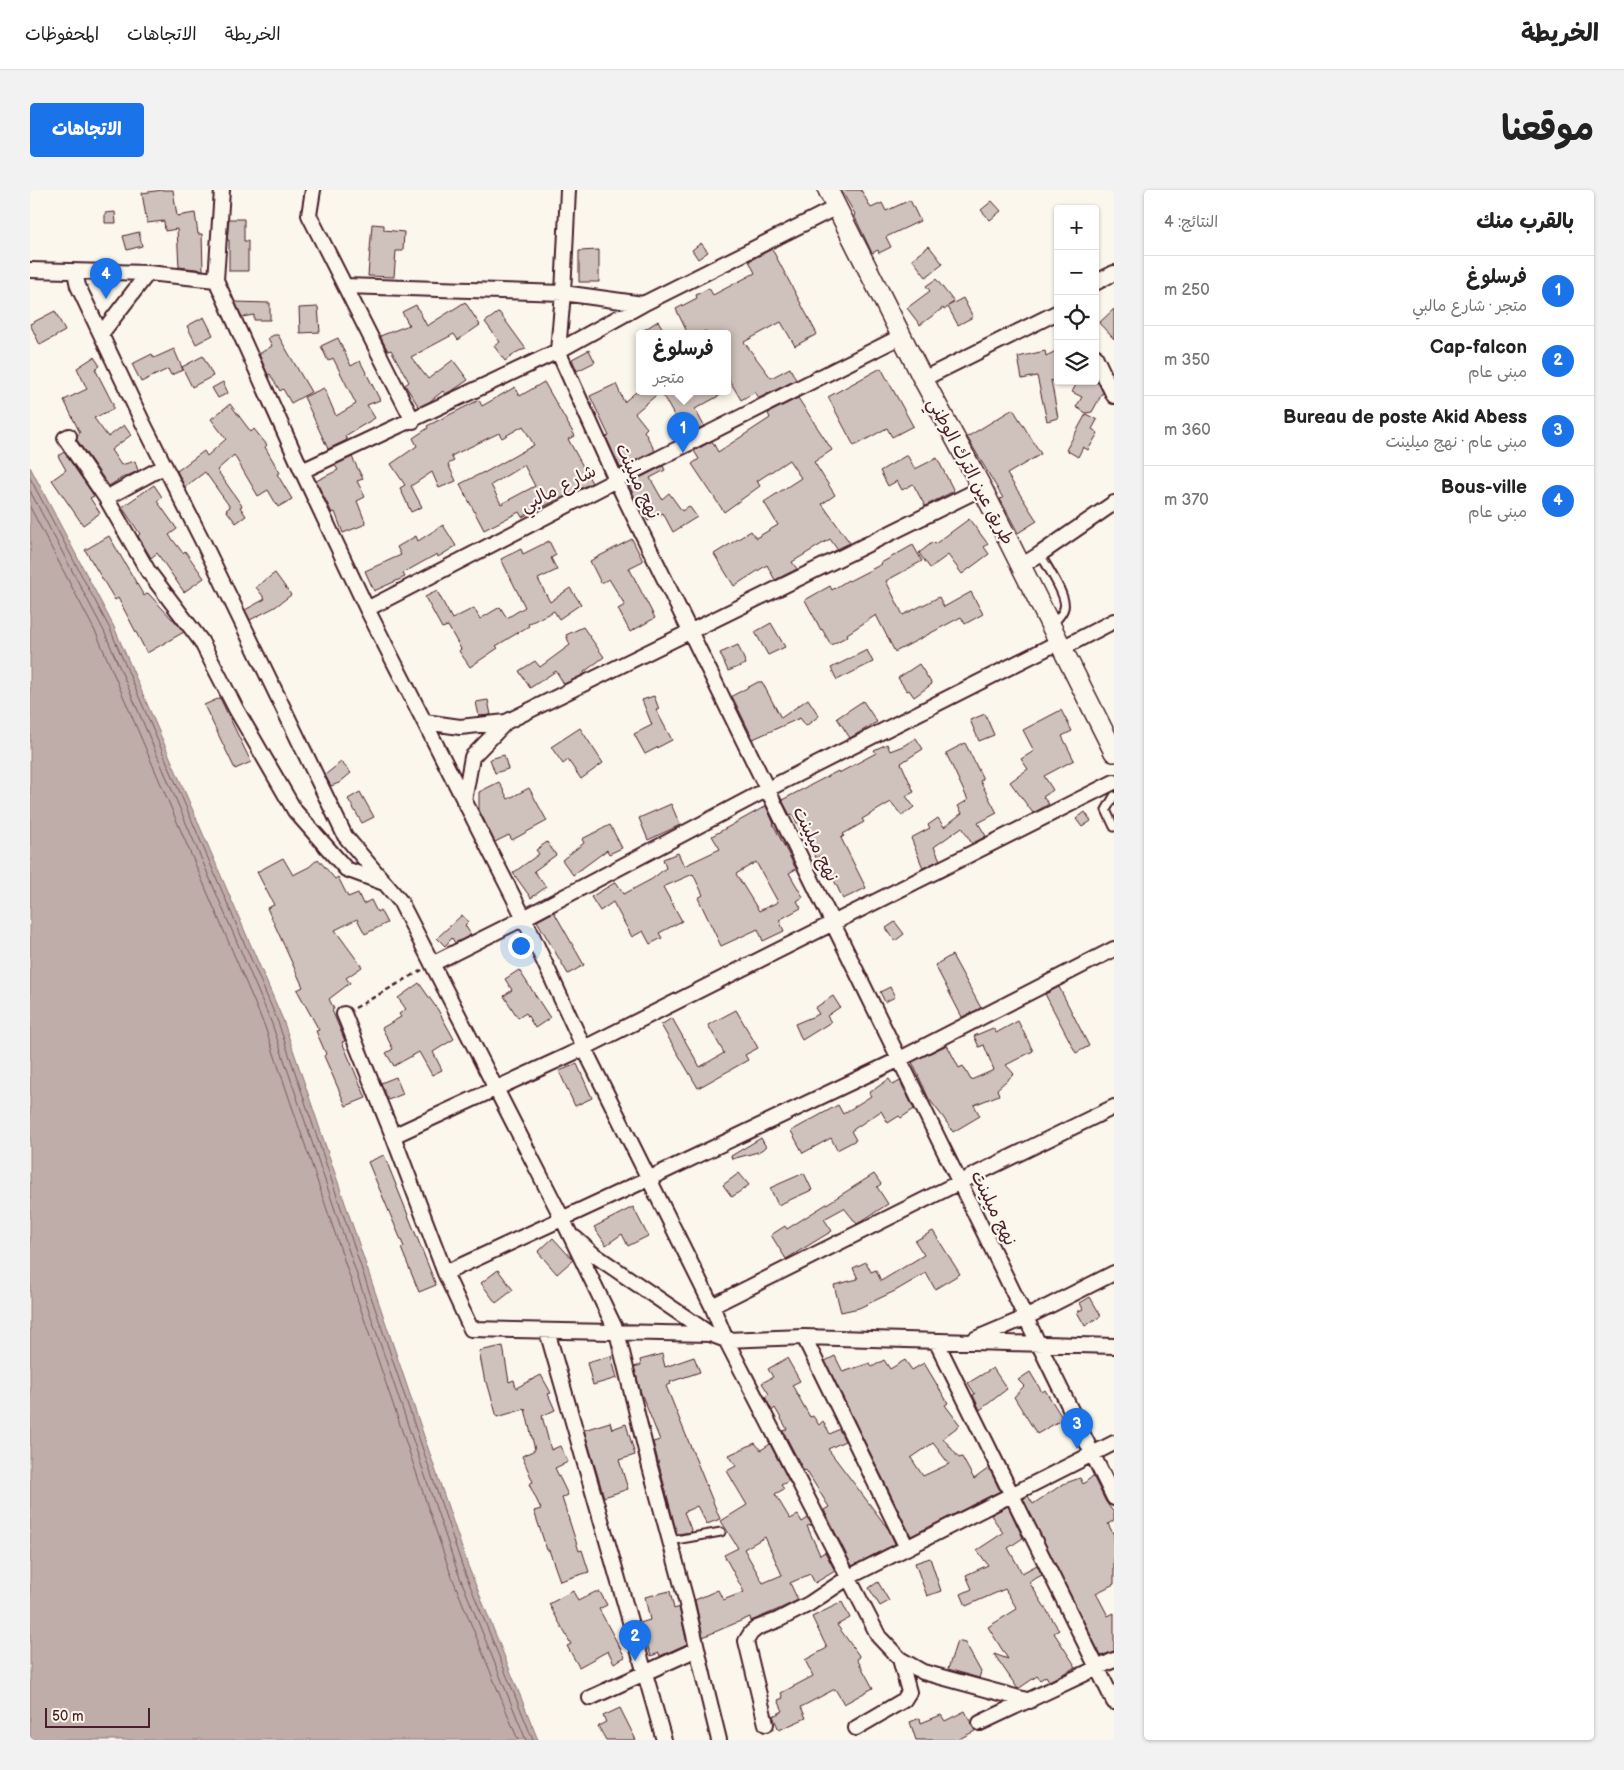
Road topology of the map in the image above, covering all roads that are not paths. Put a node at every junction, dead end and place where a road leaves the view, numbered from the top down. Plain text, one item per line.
1 (222, 190) edge
2 (314, 190) edge
3 (568, 190) edge
4 (828, 190) edge
5 (837, 208) junction
6 (30, 270) edge
7 (75, 272) junction
8 (148, 273) junction
9 (1114, 273) edge
10 (216, 280) junction
11 (1099, 281) edge
12 (345, 286) junction
13 (563, 293) junction
14 (642, 304) junction
15 (1054, 314) edge
16 (101, 334) junction
17 (902, 336) junction
18 (558, 352) junction
19 (1099, 364) edge
20 (923, 379) junction
21 (1114, 396) edge
22 (413, 420) junction
23 (69, 436) dead end
24 (165, 466) junction
25 (302, 471) junction
26 (616, 480) junction
27 (982, 488) junction
28 (106, 498) junction
29 (1114, 503) edge
30 (1040, 554) junction
31 (1021, 566) junction
32 (367, 609) junction
33 (1114, 621) edge
34 (691, 631) junction
35 (1057, 639) junction
36 (425, 722) junction
37 (506, 722) junction
38 (1114, 752) edge
39 (1114, 782) edge
40 (768, 789) junction
41 (1114, 796) edge
42 (464, 800) junction
43 (1114, 827) edge
44 (385, 884) junction
45 (524, 918) junction
46 (833, 923) junction
47 (1114, 949) edge
48 (432, 964) junction
49 (344, 1014) road end
50 (584, 1048) junction
51 (900, 1059) junction
52 (496, 1088) junction
53 (1114, 1107) edge
54 (394, 1136) junction
55 (648, 1179) junction
56 (960, 1182) junction
57 (562, 1218) junction
58 (569, 1233) junction
59 (445, 1273) junction
60 (1114, 1273) edge
61 (712, 1306) junction
62 (1027, 1317) junction
63 (547, 1331) junction
64 (617, 1332) junction
65 (710, 1334) junction
66 (804, 1337) junction
67 (726, 1340) junction
68 (936, 1341) junction
69 (970, 1342) junction
70 (1039, 1344) junction
71 (1114, 1346) edge
72 (1114, 1443) edge
73 (1093, 1454) junction
74 (1011, 1495) junction
75 (1114, 1498) edge
76 (721, 1532) dead end
77 (670, 1542) junction
78 (907, 1548) junction
79 (849, 1577) junction
80 (697, 1649) junction
81 (900, 1659) junction
82 (1114, 1660) edge
83 (1098, 1668) junction
84 (645, 1674) junction
85 (590, 1698) dead end
86 (1030, 1700) junction
87 (1114, 1702) edge
88 (980, 1723) dead end
89 (766, 1724) dead end
90 (856, 1728) dead end
91 (664, 1740) edge
92 (719, 1740) edge

1 - 10 street
2 - 12 street
3 - 13 street, نهج ميلينت
4 - 5 main road, طريق عين الترك الوطني
5 - 14 street
5 - 17 main road, طريق عين الترك الوطني
6 - 7 street
7 - 8 street
7 - 16 street
8 - 10 street
8 - 16 street
9 - 11 street
10 - 25 street
12 - 13 street
12 - 22 street
13 - 14 street
13 - 18 street, نهج ميلينت
14 - 18 street
15 - 20 street
16 - 24 street
17 - 20 main road, طريق عين الترك الوطني
17 - 26 street, شارع مالبي
18 - 22 street
18 - 26 street, نهج ميلينت
19 - 21 street
20 - 27 main road, طريق عين الترك الوطني
22 - 25 street
23 - 28 street
24 - 28 street
24 - 44 street
25 - 32 street
26 - 32 street, شارع مالبي
26 - 34 street, نهج ميلينت
27 - 31 main road, طريق عين الترك الوطني
27 - 34 street
28 - 44 street
29 - 30 street
30 - 31 street
30 - 35 lane
31 - 35 main road, طريق عين الترك الوطني
32 - 36 street
33 - 35 street
34 - 37 street
34 - 40 street, نهج ميلينت
35 - 38 main road, طريق عين الترك الوطني
35 - 40 street
36 - 37 street
36 - 42 street
37 - 42 street
39 - 46 street
40 - 45 street
40 - 46 street, نهج ميلينت
41 - 43 lane
42 - 45 street
44 - 48 street
45 - 48 street
45 - 50 street
46 - 50 street
46 - 51 street, نهج ميلينت
47 - 51 street
48 - 52 street
49 - 54 street
50 - 52 street
50 - 55 street
51 - 55 street
51 - 56 street, نهج ميلينت
52 - 54 street
52 - 57 street
53 - 56 street
54 - 59 street
55 - 57 street
55 - 61 street
56 - 61 street
56 - 62 street, نهج ميلينت
57 - 58 street
57 - 59 street
58 - 64 street
58 - 65 street
59 - 63 street
60 - 62 street
61 - 67 street
62 - 69 street
62 - 70 street, نهج ميلينت
63 - 64 street
63 - 84 street
64 - 65 street
64 - 77 street
65 - 67 street
66 - 67 street
66 - 68 street
66 - 78 street
67 - 79 street
68 - 69 street
68 - 74 street
69 - 70 street
70 - 71 street
70 - 73 street, نهج ميلينت
72 - 73 street
73 - 74 street
73 - 75 street, نهج ميلينت
74 - 78 street
74 - 83 street
76 - 77 lane
77 - 80 street
78 - 79 street
79 - 81 street
79 - 89 street
80 - 84 street
80 - 92 street
81 - 86 street
81 - 90 street
82 - 83 street
83 - 86 street
83 - 87 street
84 - 85 street
84 - 91 street
86 - 88 street

